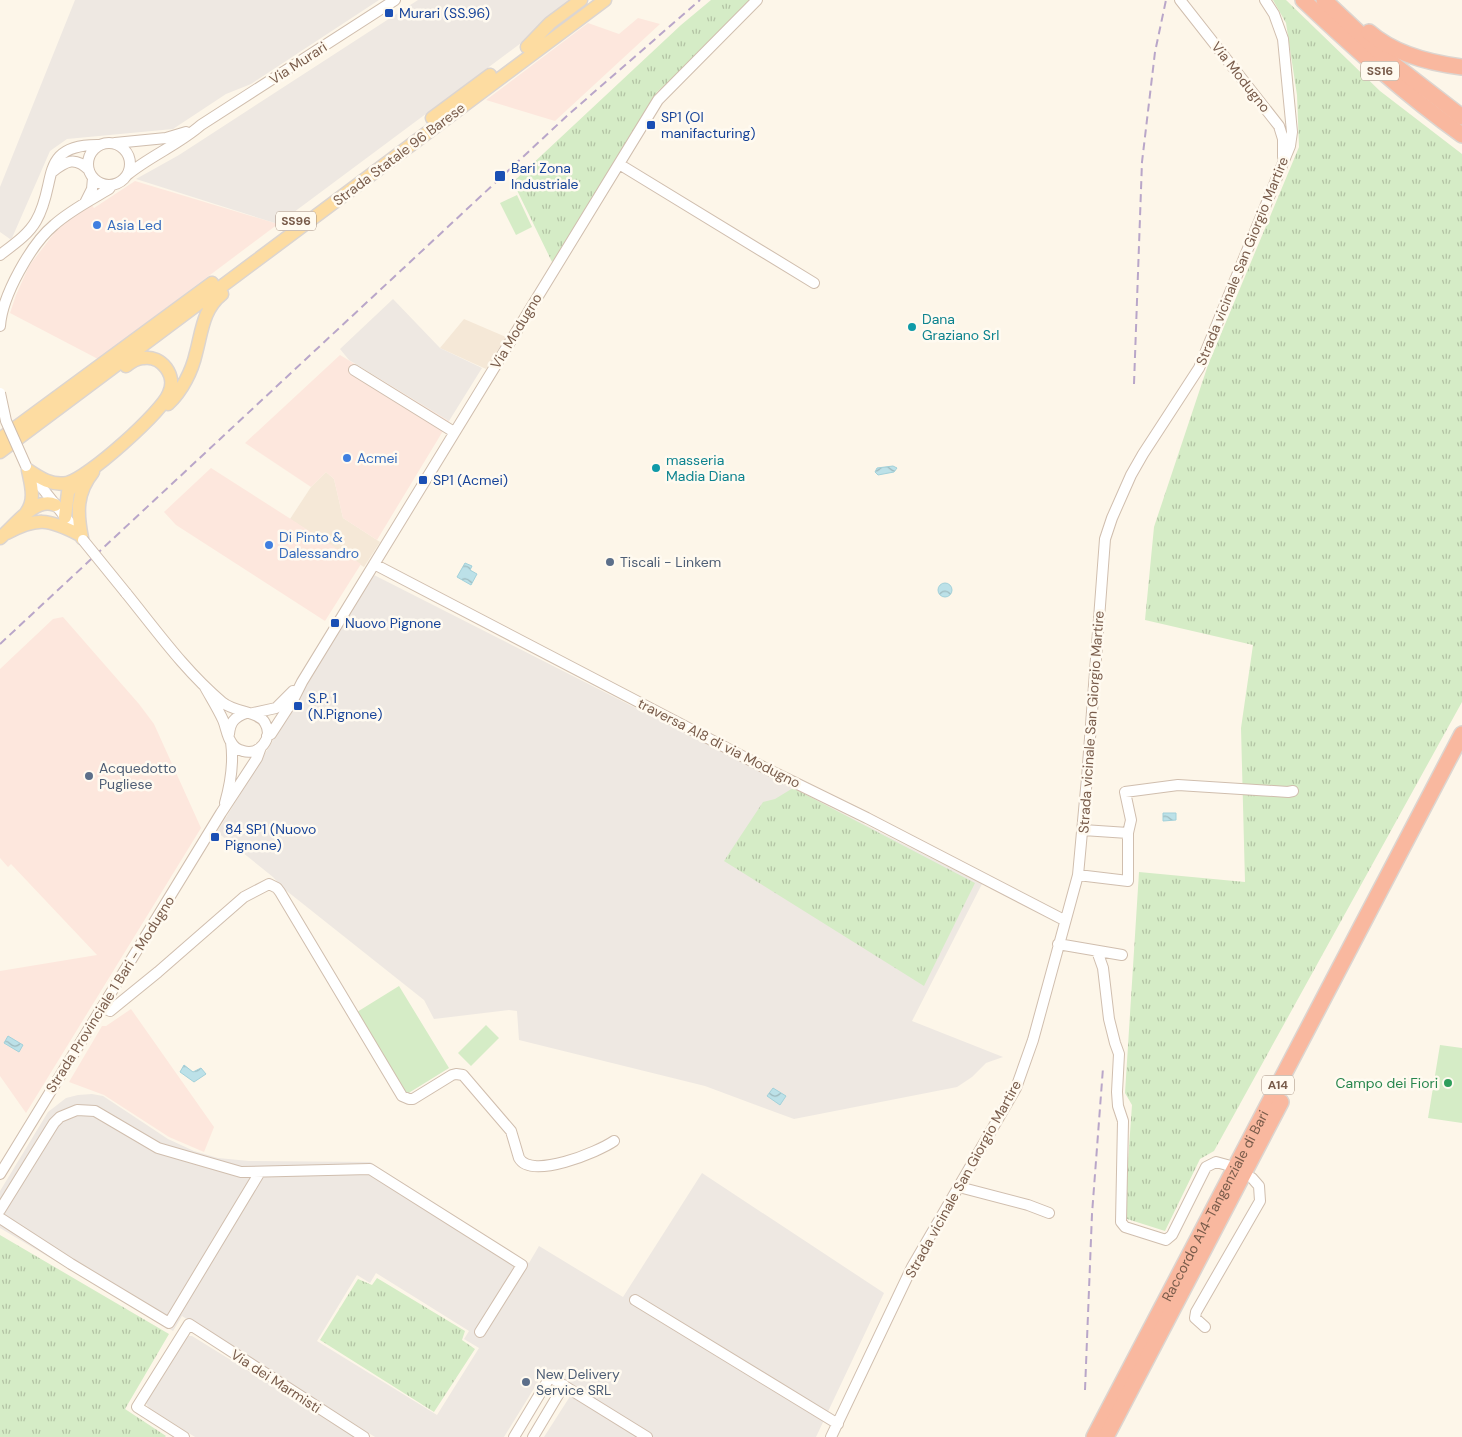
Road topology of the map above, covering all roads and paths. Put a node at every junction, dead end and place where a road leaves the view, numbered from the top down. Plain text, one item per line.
1 (395, 0) edge
2 (581, 0) edge
3 (590, 0) edge
4 (605, 0) edge
5 (757, 0) edge
6 (1180, 0) edge
7 (1265, 0) edge
8 (1303, 0) edge
9 (1324, 0) edge
10 (1334, 0) edge
11 (527, 47) junction
12 (1462, 67) edge
13 (1462, 117) edge
14 (201, 125) junction
15 (1462, 135) edge
16 (115, 144) junction
17 (99, 145) junction
18 (1283, 162) junction
19 (619, 164) junction
20 (52, 173) junction
21 (91, 174) junction
22 (127, 175) junction
23 (112, 185) junction
24 (85, 202) junction
25 (270, 250) junction
26 (0, 255) edge
27 (814, 283) dead end
28 (0, 326) edge
29 (354, 370) dead end
30 (0, 393) edge
31 (65, 404) junction
32 (148, 419) junction
33 (454, 432) junction
34 (1, 448) edge
35 (102, 462) junction
36 (27, 468) junction
37 (78, 479) junction
38 (55, 505) junction
39 (26, 514) junction
40 (65, 517) junction
41 (4, 536) edge
42 (81, 537) junction
43 (374, 564) junction
44 (302, 682) junction
45 (205, 687) junction
46 (249, 713) junction
47 (1462, 734) edge
48 (268, 736) junction
49 (230, 738) junction
50 (261, 747) junction
51 (1462, 755) edge
52 (1293, 791) dead end
53 (221, 813) junction
54 (1083, 830) junction
55 (1128, 833) junction
56 (1078, 875) junction
57 (1064, 920) junction
58 (1058, 944) junction
59 (1097, 951) junction
60 (1122, 955) dead end
61 (102, 1007) junction
62 (614, 1141) dead end
63 (1227, 1165) dead end
64 (2, 1167) edge
65 (260, 1172) junction
66 (1252, 1178) dead end
67 (959, 1187) junction
68 (0, 1210) edge
69 (1049, 1213) dead end
70 (0, 1218) edge
71 (635, 1300) dead end
72 (1205, 1327) dead end
73 (480, 1332) dead end
74 (564, 1386) junction
75 (838, 1424) junction
76 (184, 1437) edge
77 (364, 1437) edge
78 (514, 1437) edge
79 (533, 1437) edge
80 (647, 1437) edge
81 (830, 1437) edge
82 (1094, 1437) edge
83 (1106, 1437) edge

1 - 14 street, Via Murari
2 - 11 main road
3 - 11 main road, Strada Statale 96 Barese / SS96
4 - 25 main road, Strada Statale 96 Barese / SS96
5 - 19 street, Via Modugno
6 - 18 street, Via Modugno
7 - 18 street, Strada vicinale San Giorgio Martire
8 - 15 highway, SS16
9 - 13 highway, SS16
10 - 12 highway
11 - 34 main road, Strada Statale 96 Barese / SS96
14 - 16 street, Via Murari
14 - 22 street, Via Murari
16 - 17 street
16 - 22 street
17 - 20 street
17 - 21 street
18 - 54 street, Strada vicinale San Giorgio Martire
19 - 27 street
19 - 33 street, Via Modugno
20 - 21 street
20 - 26 street
21 - 23 street
21 - 24 street
22 - 23 street
23 - 24 street
24 - 28 street
25 - 31 main road, Strada Statale 96 Barese / SS96
25 - 32 main road
29 - 33 street
30 - 36 street, bridge
31 - 32 main road
31 - 34 main road, Strada Statale 96 Barese / SS96
32 - 35 main road
33 - 43 street, Via Modugno
35 - 37 main road
35 - 42 main road
36 - 37 main road
36 - 38 street
36 - 39 main road
37 - 40 main road
38 - 39 main road
38 - 40 street
39 - 41 main road
40 - 42 street
41 - 42 main road
42 - 45 street, bridge
43 - 44 street, Via Modugno
43 - 57 street, traversa AI8 di via Modugno
44 - 46 street, Via Modugno
44 - 48 street, Via Modugno
45 - 46 street
45 - 49 street, Strada Provinciale 1 Bari - Modugno
46 - 48 street
46 - 49 street
47 - 82 highway, Raccordo A14-Tangenziale di Bari / A14
48 - 50 street
49 - 50 street
49 - 53 street, Strada Provinciale 1 Bari - Modugno
50 - 53 street, Strada Provinciale 1 Bari - Modugno
51 - 83 highway, Raccordo A14-Tangenziale di Bari / A14
52 - 55 street
53 - 61 street, Strada Provinciale 1 Bari - Modugno
54 - 55 street
54 - 56 street, Strada vicinale San Giorgio Martire
55 - 56 street
56 - 57 street, Strada vicinale San Giorgio Martire
57 - 58 street, Strada vicinale San Giorgio Martire
58 - 59 street
58 - 67 street, Strada vicinale San Giorgio Martire
59 - 60 street
59 - 63 street
61 - 62 street
61 - 64 street, Strada Provinciale 1 Bari - Modugno
65 - 68 street
65 - 70 street
65 - 73 street
66 - 72 street
67 - 69 street
67 - 75 street, Strada vicinale San Giorgio Martire
71 - 75 street
74 - 78 street
74 - 79 street
74 - 80 street
75 - 81 street, Strada vicinale San Giorgio Martire
76 - 77 street, Via dei Marmisti

